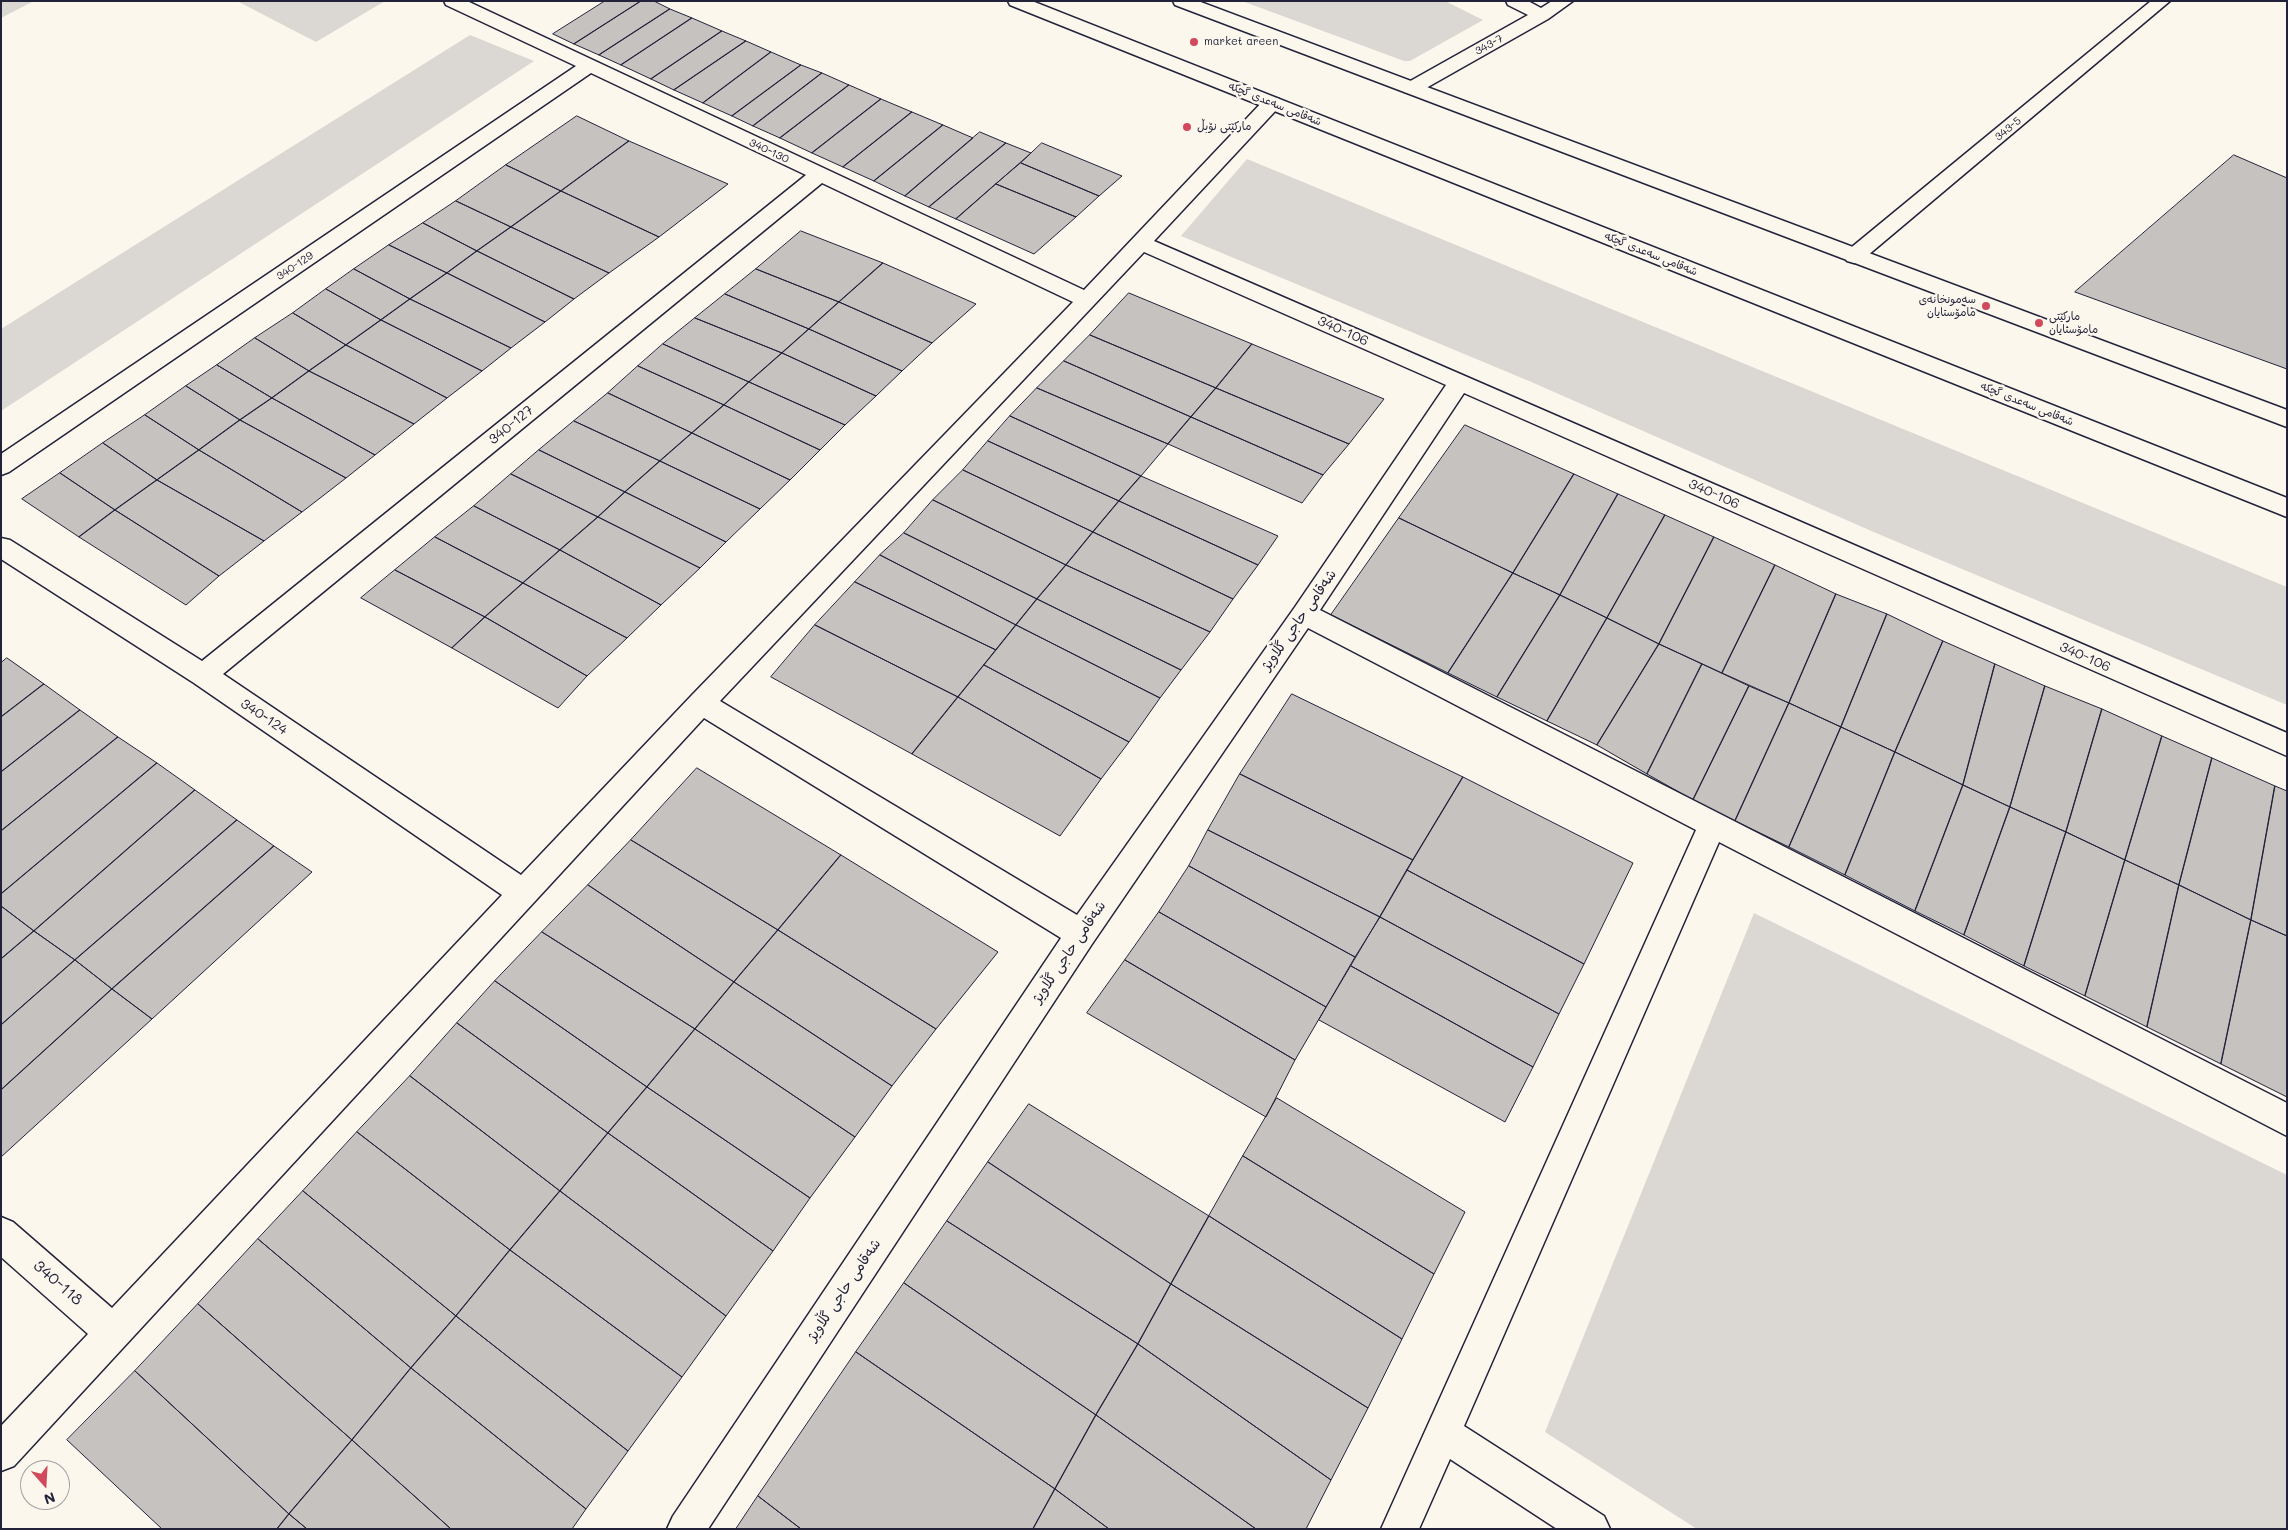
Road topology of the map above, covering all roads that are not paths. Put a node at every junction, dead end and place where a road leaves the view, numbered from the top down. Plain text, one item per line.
1 (452, 1) edge
2 (498, 1) edge
3 (1016, 1) edge
4 (1181, 1) edge
5 (1514, 1) edge
6 (1565, 1) edge
7 (2162, 1) edge
8 (477, 13) junction
9 (1542, 15) junction
10 (589, 66) junction
11 (1412, 88) junction
12 (1272, 103) junction
13 (819, 174) junction
14 (1142, 243) junction
15 (1854, 256) junction
16 (1087, 300) junction
17 (1460, 382) junction
18 (2287, 419) edge
19 (1, 466) edge
20 (2287, 508) edge
21 (1, 547) edge
22 (1304, 614) junction
23 (203, 675) junction
24 (701, 703) junction
25 (2287, 745) edge
26 (1712, 825) junction
27 (523, 893) junction
28 (1081, 934) junction
29 (2287, 1120) edge
30 (1, 1234) edge
31 (114, 1333) junction
32 (1442, 1433) junction
33 (1, 1453) edge
34 (686, 1529) edge
35 (1400, 1529) edge
36 (1591, 1529) edge

1 - 8 street, 340-130
2 - 8 street
3 - 12 street, شەقامی سەعدی گچکە
4 - 11 street
5 - 9 street
6 - 9 street, 343-7
7 - 15 street, 343-5
8 - 10 street, 340-130
9 - 11 street, 343-7
10 - 13 street, 340-130
10 - 19 street, 340-129
11 - 15 street
12 - 14 street
12 - 20 street, شەقامی سەعدی گچکە
13 - 16 street, 340-130
13 - 23 street, 340-127
14 - 16 street
14 - 17 street, 340-106
15 - 18 street
16 - 24 street
17 - 22 street, شەقامی حاجی گڵاویژ
17 - 25 street, 340-106
21 - 23 street, 340-124
22 - 26 street
22 - 28 street, شەقامی حاجی گڵاویژ
23 - 27 street, 340-124
24 - 27 street
24 - 28 street
26 - 29 street
26 - 32 street
27 - 31 street
28 - 34 street, شەقامی حاجی گڵاویژ
30 - 31 street, 340-118
31 - 33 street
32 - 35 street
32 - 36 street

